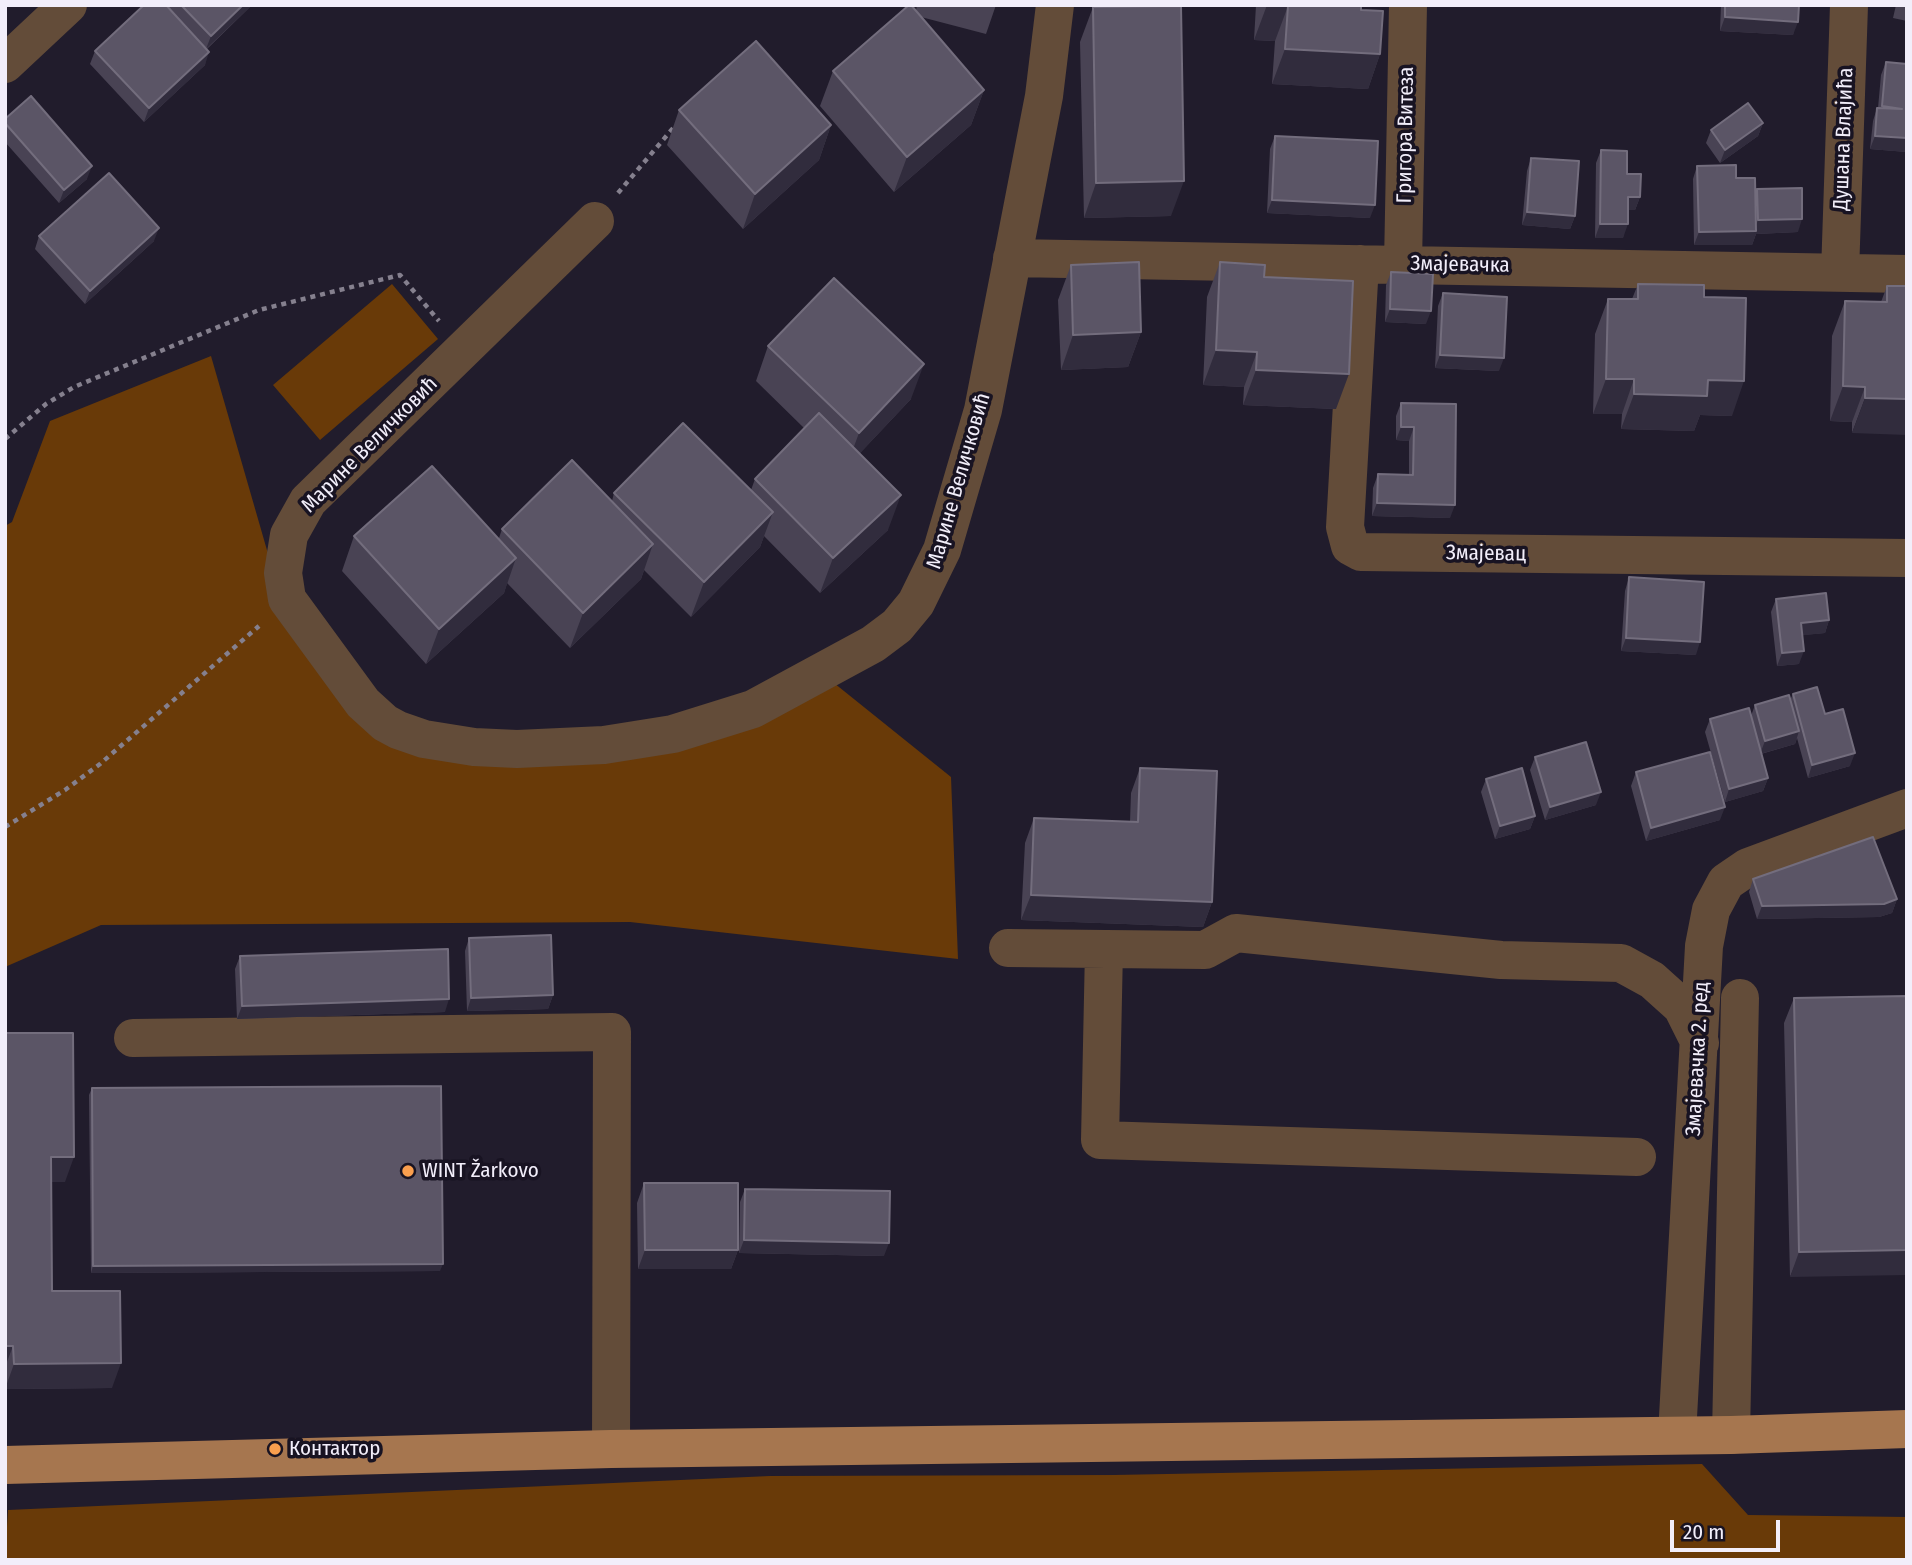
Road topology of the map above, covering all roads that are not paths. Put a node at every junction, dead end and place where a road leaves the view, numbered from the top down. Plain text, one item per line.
1 (68, 5) edge
2 (1055, 5) edge
3 (1408, 5) edge
4 (1849, 5) edge
5 (5, 64) edge
6 (595, 221) road end
7 (1013, 258) junction
8 (1360, 264) junction
9 (1403, 264) junction
10 (1840, 273) junction
11 (1907, 274) edge
12 (1907, 558) edge
13 (1907, 808) edge
14 (1008, 948) dead end
15 (1104, 949) junction
16 (1740, 998) dead end
17 (133, 1038) dead end
18 (1700, 1043) junction
19 (1637, 1157) dead end
20 (1907, 1429) edge
21 (1677, 1435) junction
22 (1731, 1435) junction
23 (611, 1449) junction
24 (5, 1465) edge

1 - 5 street
2 - 7 street, Марине Величковић
3 - 9 street, Григора Витеза
4 - 10 street, Душана Влајића
6 - 7 street, Марине Величковић
7 - 8 street, Змајевачка
8 - 9 street, Змајевачка
8 - 12 street, Змајевац
9 - 10 street, Змајевачка
10 - 11 street, Змајевачка
13 - 18 street, Змајевачка 2. ред
14 - 15 street
15 - 18 street
15 - 19 street
16 - 22 street
17 - 23 street
18 - 21 street, Змајевачка 2. ред
20 - 22 main road
21 - 22 main road
21 - 23 main road
23 - 24 main road

